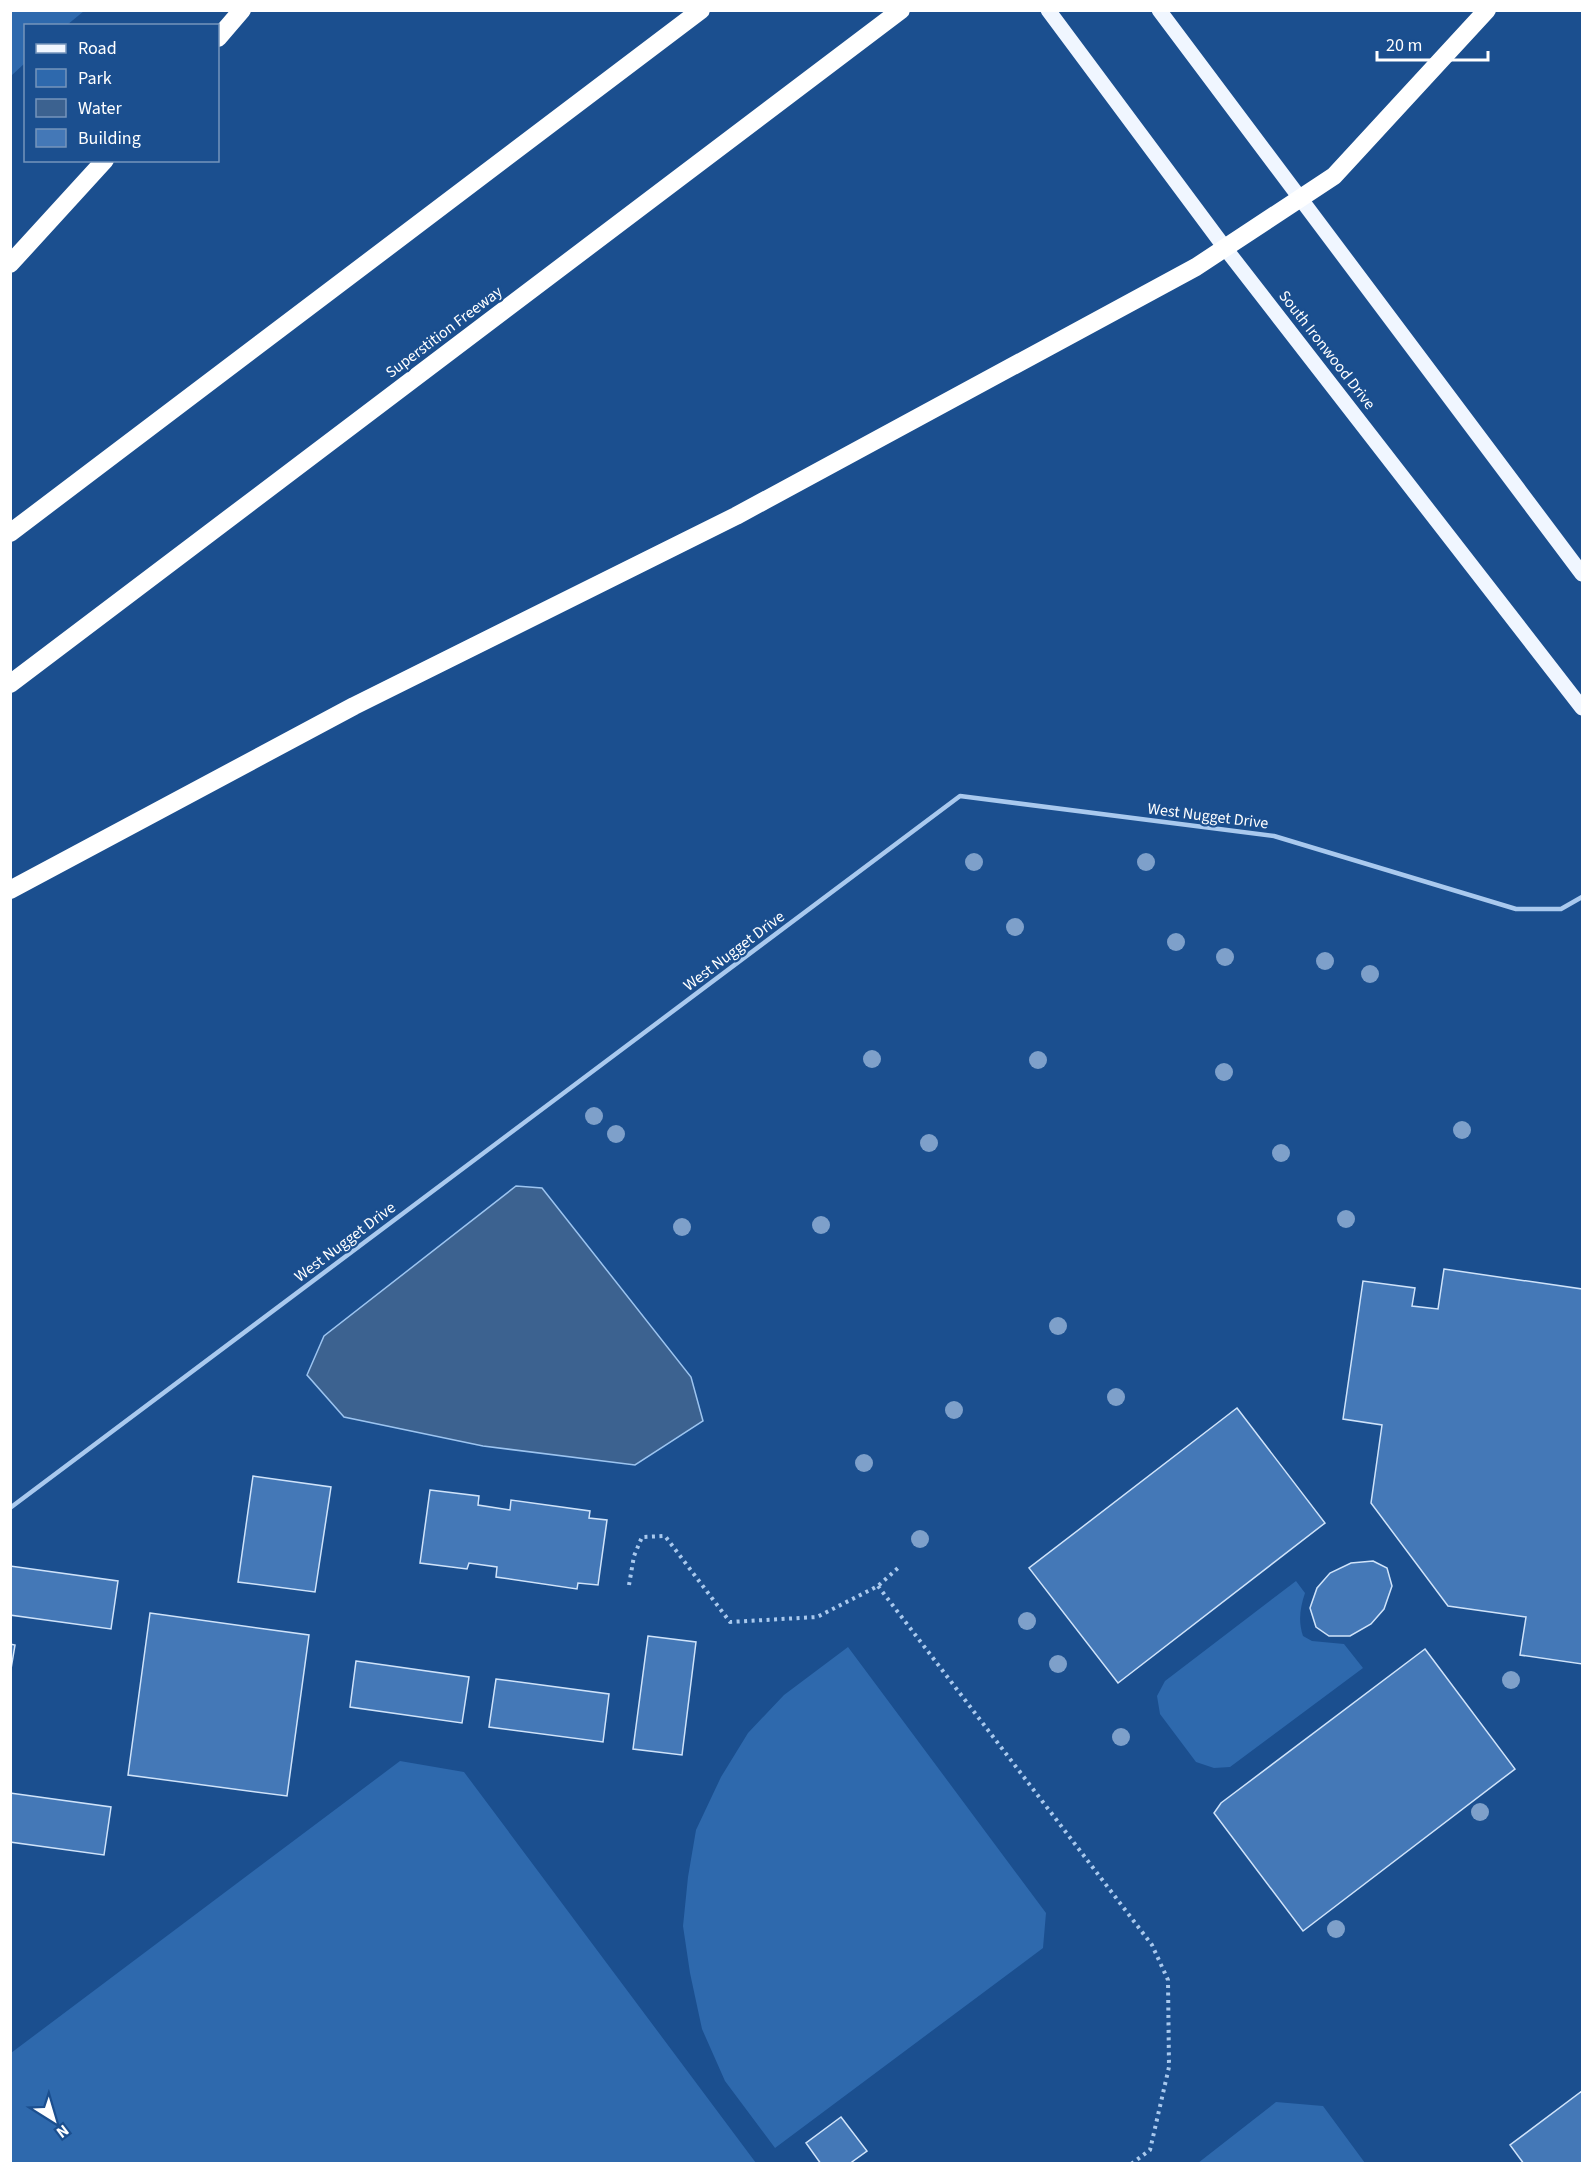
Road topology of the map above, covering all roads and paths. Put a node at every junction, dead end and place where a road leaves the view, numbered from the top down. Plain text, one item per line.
1 (242, 10) edge
2 (701, 10) edge
3 (1048, 10) edge
4 (1159, 10) edge
5 (1487, 10) edge
6 (900, 11) edge
7 (219, 37) edge
8 (103, 162) edge
9 (1301, 198) junction
10 (1226, 248) junction
11 (10, 264) edge
12 (10, 533) edge
13 (1582, 573) edge
14 (10, 684) edge
15 (1582, 708) edge
16 (10, 890) edge
17 (1582, 897) edge
18 (10, 1508) edge
19 (899, 1567) dead end
20 (629, 1584) dead end
21 (878, 1586) junction
22 (1131, 2163) edge

1 - 7 highway
2 - 12 highway
3 - 10 main road, South Ironwood Drive
4 - 9 main road
5 - 9 highway
6 - 14 highway, Superstition Freeway
8 - 11 highway
9 - 10 highway
9 - 13 main road
10 - 15 main road, South Ironwood Drive
10 - 16 highway
17 - 18 lane, West Nugget Drive
19 - 21 path
20 - 21 path
21 - 22 path

